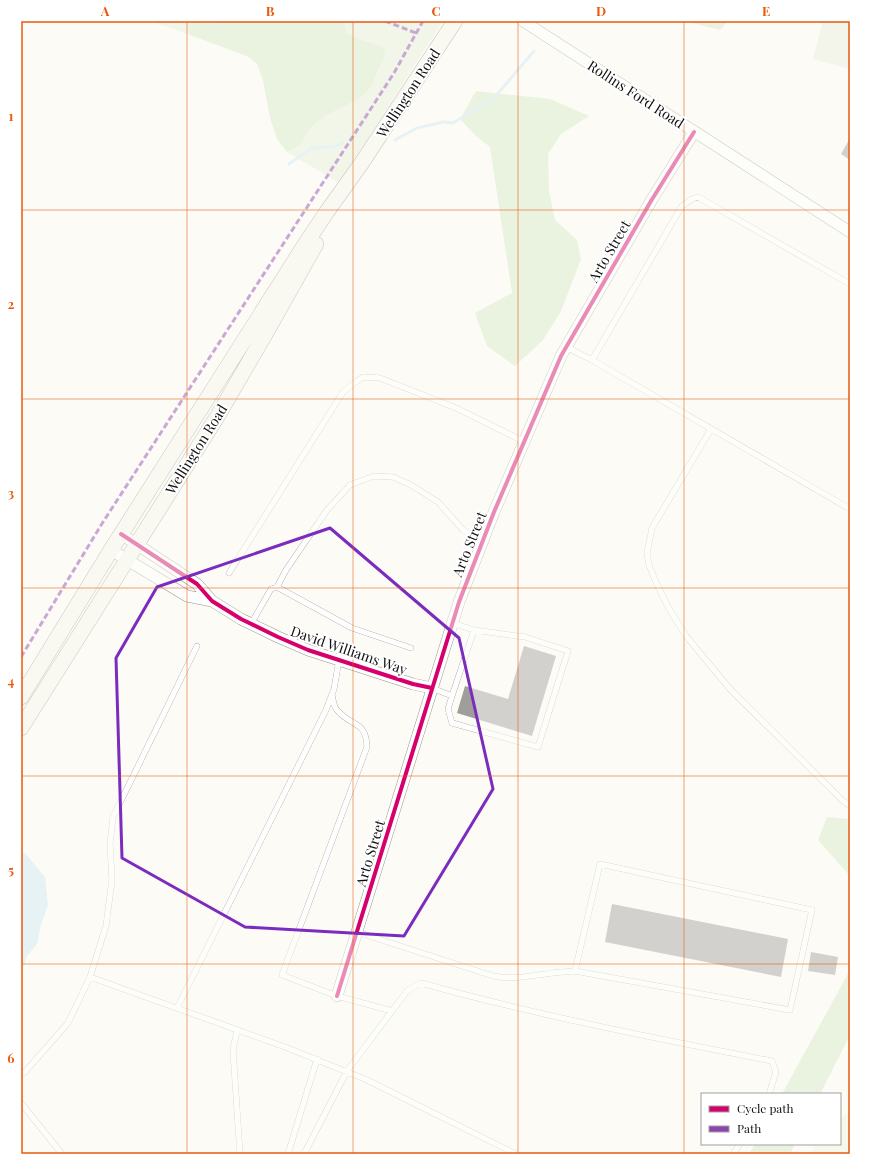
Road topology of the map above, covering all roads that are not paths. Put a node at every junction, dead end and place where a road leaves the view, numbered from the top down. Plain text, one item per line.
1 (523, 21) edge
2 (454, 23) edge
3 (694, 132) junction
4 (361, 164) junction
5 (850, 232) edge
6 (850, 284) edge
7 (566, 347) junction
8 (592, 360) junction
9 (711, 429) junction
10 (523, 441) junction
11 (850, 509) edge
12 (121, 534) junction
13 (482, 541) junction
14 (136, 544) junction
15 (111, 550) junction
16 (127, 560) junction
17 (229, 573) dead end
18 (277, 587) junction
19 (212, 601) junction
20 (452, 623) junction
21 (250, 624) junction
22 (474, 630) junction
23 (197, 646) dead end
24 (411, 648) dead end
25 (340, 660) junction
26 (432, 688) junction
27 (21, 696) edge
28 (332, 696) junction
29 (452, 696) junction
30 (21, 728) edge
31 (850, 806) edge
32 (357, 932) junction
33 (575, 972) junction
34 (90, 977) junction
35 (337, 996) junction
36 (177, 1008) junction
37 (392, 1011) junction
38 (237, 1030) junction
39 (317, 1059) junction
40 (347, 1071) junction
41 (21, 1074) edge
42 (769, 1093) edge
43 (21, 1103) edge
44 (739, 1145) edge
45 (62, 1154) edge
46 (240, 1154) edge
47 (288, 1154) edge
48 (304, 1154) edge
49 (516, 1154) edge
50 (733, 1154) edge

1 - 3 street, Rollins Ford Road
2 - 4 main road, Wellington Road
3 - 5 street, Rollins Ford Road
3 - 7 street, Arto Street
4 - 12 main road, Wellington Road
4 - 14 main road, Wellington Road
6 - 8 lane
7 - 8 lane
7 - 10 street, Arto Street
8 - 9 lane
9 - 11 lane
9 - 31 lane
10 - 13 street, Arto Street
10 - 17 lane
12 - 14 street, David Williams Way
12 - 15 main road, Wellington Road
13 - 18 lane
13 - 20 street, Arto Street
14 - 16 main road, Wellington Road
14 - 19 street, David Williams Way
15 - 16 street, David Williams Way
15 - 27 main road, Wellington Road
16 - 19 street, David Williams Way
16 - 30 main road, Wellington Road
18 - 21 lane
18 - 24 lane
19 - 21 street, David Williams Way
20 - 22 lane
20 - 26 street, Arto Street
21 - 25 street, David Williams Way
22 - 29 lane
22 - 29 lane
23 - 34 lane
25 - 26 street, David Williams Way
25 - 28 lane
26 - 29 lane
26 - 32 street, Arto Street
28 - 35 lane
28 - 36 lane
32 - 33 lane
32 - 35 street, Arto Street
33 - 33 lane
34 - 36 lane
34 - 41 lane
35 - 37 lane
36 - 38 lane
37 - 40 lane
37 - 42 lane
38 - 39 lane
38 - 46 lane
39 - 40 lane
39 - 47 lane
40 - 48 lane
40 - 49 lane
43 - 45 lane
44 - 50 lane

